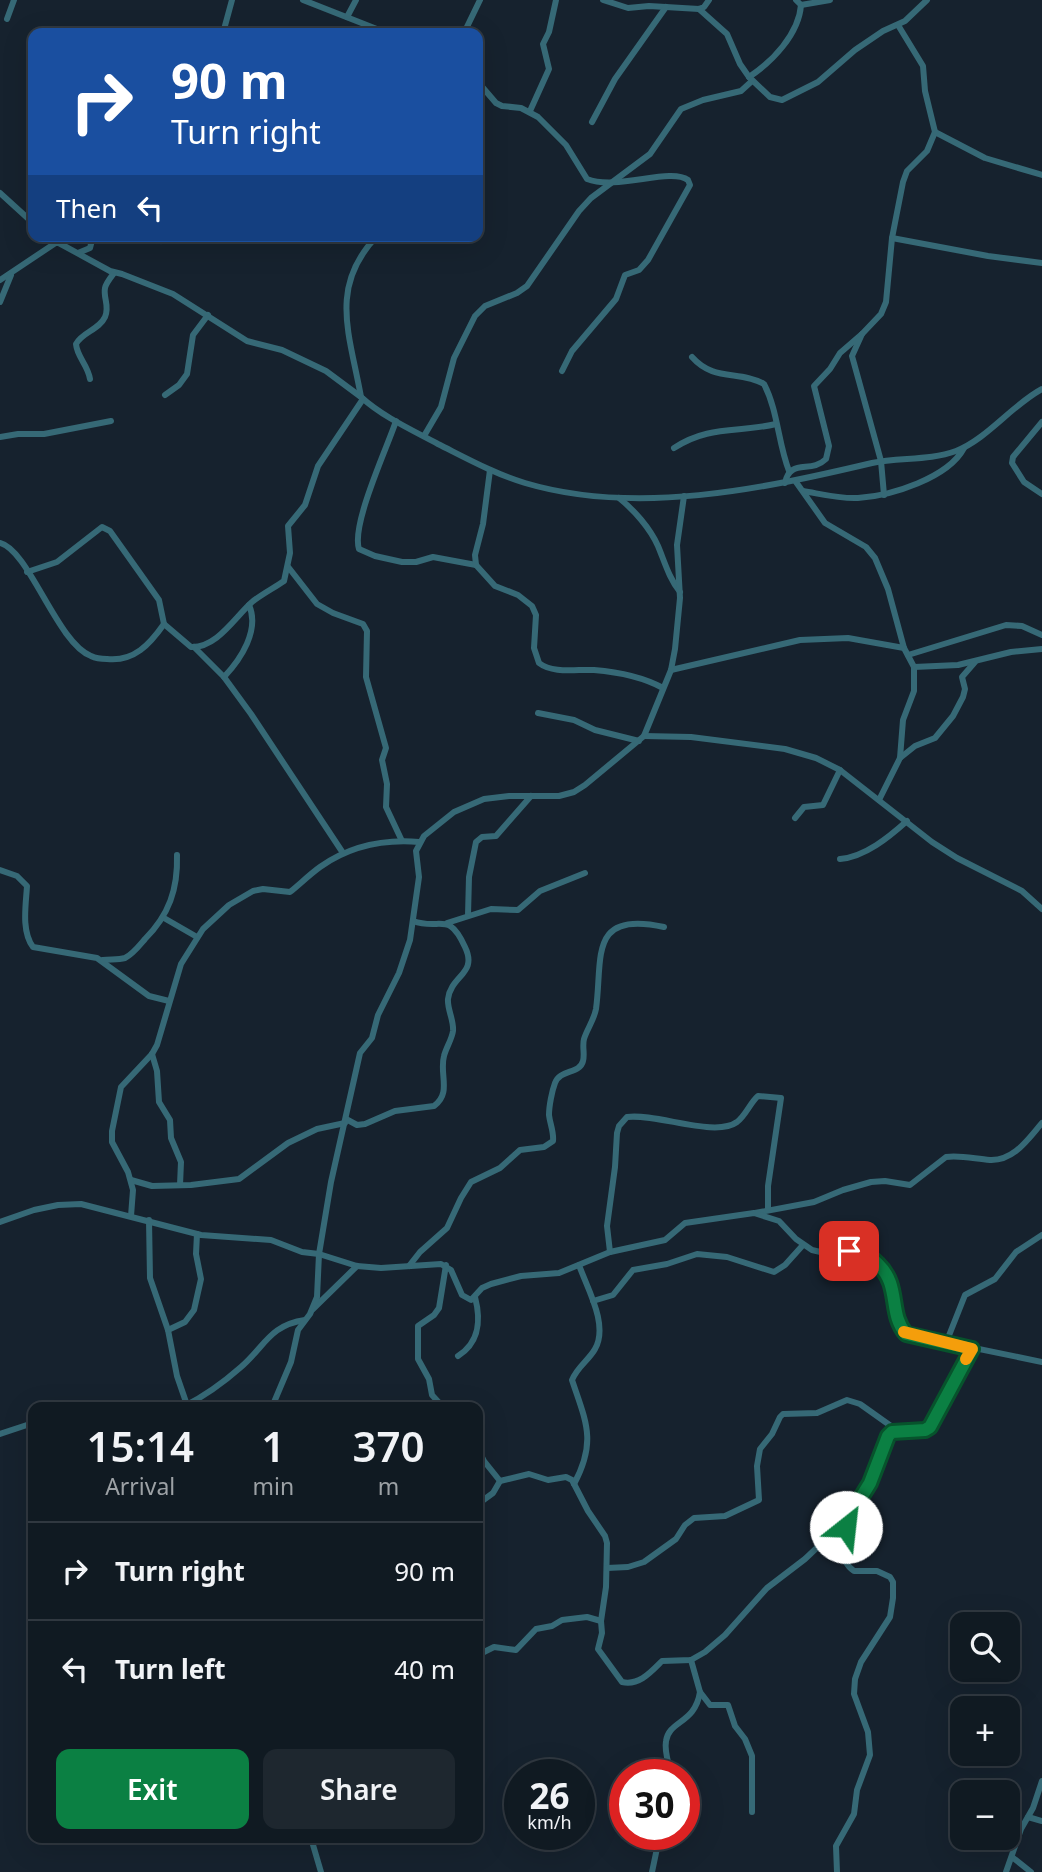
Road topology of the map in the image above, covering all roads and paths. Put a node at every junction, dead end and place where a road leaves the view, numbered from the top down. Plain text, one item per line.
1 (14, 0) edge
2 (232, 0) edge
3 (303, 0) edge
4 (356, 0) edge
5 (480, 0) edge
6 (556, 0) edge
7 (603, 0) edge
8 (709, 0) edge
9 (830, 0) edge
10 (927, 0) edge
11 (798, 2) edge
12 (666, 7) junction
13 (699, 9) junction
14 (347, 17) junction
15 (7, 19) dead end
16 (898, 25) junction
17 (224, 28) edge
18 (374, 28) edge
19 (466, 28) edge
20 (751, 79) junction
21 (483, 88) edge
22 (530, 111) junction
23 (592, 122) dead end
24 (935, 132) junction
25 (1042, 175) edge
26 (610, 183) junction
27 (0, 193) edge
28 (28, 218) edge
29 (892, 238) junction
30 (57, 242) joint
31 (92, 242) edge
32 (372, 242) edge
33 (77, 254) junction
34 (1042, 263) edge
35 (12, 272) junction
36 (114, 273) junction
37 (0, 280) edge
38 (0, 302) edge
39 (208, 316) junction
40 (862, 334) junction
41 (692, 357) dead end
42 (562, 371) dead end
43 (90, 379) dead end
44 (1042, 389) edge
45 (165, 396) dead end
46 (362, 398) junction
47 (111, 421) dead end
48 (397, 421) junction
49 (1042, 422) edge
50 (776, 424) junction
51 (424, 436) junction
52 (0, 437) edge
53 (964, 447) junction
54 (674, 448) dead end
55 (881, 461) junction
56 (490, 470) junction
57 (789, 471) junction
58 (796, 482) junction
59 (785, 483) junction
60 (803, 491) junction
61 (1042, 494) edge
62 (884, 495) junction
63 (684, 496) junction
64 (619, 498) junction
65 (0, 543) edge
66 (476, 565) junction
67 (289, 568) junction
68 (27, 572) junction
69 (680, 593) junction
70 (249, 605) junction
71 (164, 624) junction
72 (1042, 635) edge
73 (194, 648) junction
74 (904, 648) junction
75 (1042, 649) edge
76 (908, 655) junction
77 (975, 662) junction
78 (914, 667) junction
79 (671, 670) junction
80 (224, 677) junction
81 (663, 688) junction
82 (538, 713) dead end
83 (642, 739) junction
84 (900, 758) junction
85 (840, 770) junction
86 (531, 796) junction
87 (878, 800) junction
88 (795, 818) dead end
89 (907, 821) junction
90 (402, 841) junction
91 (419, 842) junction
92 (343, 853) junction
93 (177, 855) dead end
94 (840, 859) dead end
95 (0, 870) edge
96 (585, 873) dead end
97 (1042, 909) edge
98 (468, 915) junction
99 (164, 918) junction
100 (413, 921) junction
101 (447, 923) junction
102 (664, 927) dead end
103 (197, 937) junction
104 (101, 959) junction
105 (169, 1000) junction
106 (152, 1054) junction
107 (345, 1121) junction
108 (1042, 1122) edge
109 (131, 1180) junction
110 (180, 1185) junction
111 (768, 1210) junction
112 (754, 1213) junction
113 (131, 1216) junction
114 (149, 1220) junction
115 (0, 1222) edge
116 (197, 1234) junction
117 (1042, 1235) edge
118 (803, 1245) junction
119 (610, 1252) junction
120 (319, 1254) junction
121 (446, 1265) junction
122 (579, 1265) junction
123 (357, 1266) junction
124 (409, 1266) junction
125 (475, 1297) junction
126 (593, 1301) junction
127 (312, 1310) junction
128 (304, 1320) junction
129 (168, 1331) junction
130 (946, 1343) junction
131 (972, 1349) junction
132 (458, 1356) dead end
133 (1042, 1362) edge
134 (184, 1402) edge
135 (191, 1402) edge
136 (274, 1402) edge
137 (438, 1402) edge
138 (28, 1425) edge
139 (898, 1431) junction
140 (0, 1434) edge
141 (483, 1459) edge
142 (500, 1480) junction
143 (574, 1483) junction
144 (483, 1500) edge
145 (849, 1517) junction
146 (607, 1568) junction
147 (601, 1621) junction
148 (483, 1652) edge
149 (691, 1660) junction
150 (699, 1692) junction
151 (668, 1759) edge
152 (1042, 1781) edge
153 (752, 1812) dead end
154 (1028, 1817) junction
155 (1042, 1821) edge
156 (312, 1843) edge
157 (657, 1850) edge
158 (1012, 1857) junction
159 (321, 1872) edge
160 (652, 1872) edge
161 (837, 1872) edge
162 (1006, 1872) edge
163 (1031, 1872) edge

1 - 15 street
2 - 17 street
3 - 14 street
4 - 14 street
5 - 19 street
6 - 22 street
7 - 12 street
8 - 13 street
9 - 11 street
10 - 16 street
11 - 20 street
12 - 13 street
12 - 23 street
13 - 20 street
14 - 18 street
16 - 20 street
16 - 24 street
20 - 26 street
21 - 22 street
22 - 26 street
24 - 25 street
24 - 29 street
26 - 42 street
26 - 51 street
27 - 28 street
29 - 34 street
29 - 40 street
30 - 33 street
30 - 35 street
31 - 33 street
32 - 46 street
33 - 36 street
35 - 37 street
35 - 38 street
36 - 39 street
36 - 43 street
39 - 45 street
39 - 46 street
40 - 55 street
40 - 57 street
41 - 50 street
44 - 53 street
46 - 48 street
46 - 67 street
47 - 52 street
48 - 51 street
48 - 66 street
49 - 61 street
50 - 54 street
50 - 57 street
51 - 56 street
53 - 55 street
53 - 62 street
55 - 58 street
55 - 62 street
56 - 64 street
56 - 66 street
57 - 59 street
58 - 59 street
58 - 60 street
59 - 63 street
60 - 62 street
60 - 74 street
63 - 64 street
63 - 69 street
64 - 69 street
65 - 68 street
66 - 81 street
67 - 70 street
67 - 90 street
68 - 71 street
68 - 71 street
69 - 79 street
70 - 73 street
70 - 80 street
71 - 73 street
72 - 76 street
73 - 80 street
74 - 76 street
74 - 79 street
75 - 77 street
76 - 78 street
77 - 78 street
77 - 84 street
78 - 84 street
79 - 81 street
80 - 92 street
81 - 83 street
82 - 83 street
83 - 85 street
83 - 86 street
84 - 87 street
85 - 87 street
85 - 88 street
86 - 91 street
86 - 98 street
87 - 89 street
89 - 94 street
89 - 97 street
90 - 91 street
90 - 92 street
91 - 100 street
92 - 103 street
93 - 99 street
95 - 104 street
96 - 98 street
98 - 101 street
99 - 103 street
99 - 104 street
100 - 101 street
100 - 107 street
101 - 107 street
102 - 124 street
103 - 105 street
104 - 105 street
105 - 106 street
106 - 109 street
106 - 110 street
107 - 110 street
107 - 120 street
108 - 111 street
109 - 110 street
109 - 113 street
111 - 112 street
111 - 119 street
112 - 118 street
112 - 119 street
113 - 114 street
113 - 115 street
114 - 116 street
114 - 129 street
116 - 120 street
116 - 129 street
117 - 130 street
118 - 126 street
118 - 130 street
119 - 122 street
120 - 123 street
120 - 127 street
121 - 124 street
121 - 125 street
121 - 137 street
122 - 125 street
122 - 126 street
123 - 124 street
123 - 127 street
125 - 132 street
126 - 143 street
127 - 128 street
128 - 135 street
128 - 136 street
129 - 134 street
130 - 131 street
131 - 133 street
131 - 139 street
138 - 140 street
139 - 145 street
139 - 146 street
141 - 142 street
142 - 143 street
142 - 144 street
143 - 146 street
145 - 149 street
145 - 161 street
146 - 147 street
147 - 148 street
147 - 149 street
149 - 150 street
150 - 151 street
150 - 153 street
152 - 154 street
154 - 155 street
154 - 158 street
156 - 159 street
157 - 160 street
158 - 162 street
158 - 163 street

